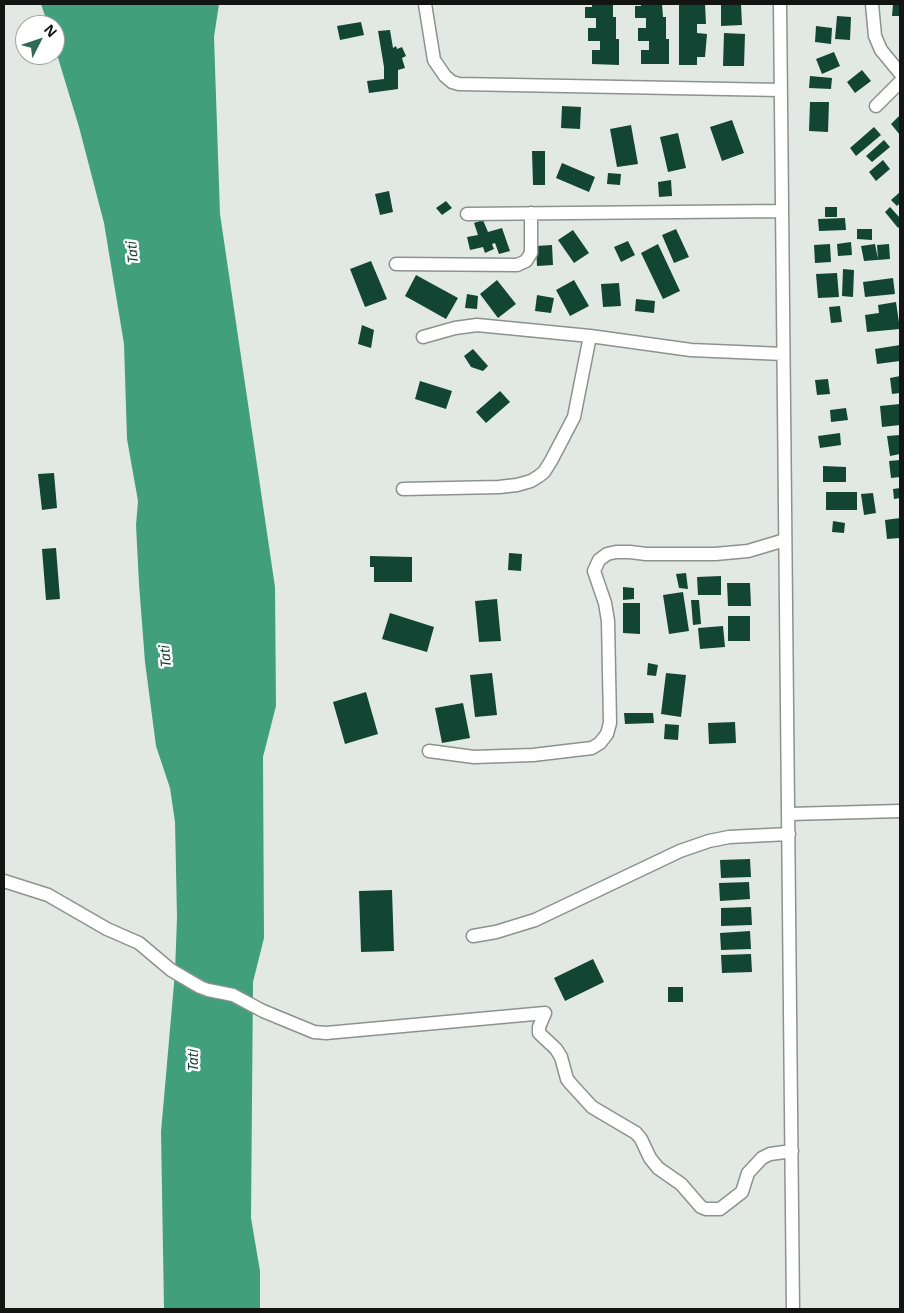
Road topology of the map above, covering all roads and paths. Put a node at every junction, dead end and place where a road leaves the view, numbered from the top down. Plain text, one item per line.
1 (425, 4) edge
2 (780, 4) edge
3 (872, 4) edge
4 (900, 73) edge
5 (900, 82) edge
6 (782, 90) junction
7 (876, 106) dead end
8 (782, 210) junction
9 (531, 213) junction
10 (467, 214) dead end
11 (396, 264) dead end
12 (590, 336) junction
13 (424, 337) dead end
14 (783, 354) junction
15 (403, 489) dead end
16 (786, 540) junction
17 (429, 751) dead end
18 (900, 811) edge
19 (789, 814) junction
20 (789, 834) junction
21 (4, 881) edge
22 (473, 936) dead end
23 (792, 1151) junction
24 (794, 1309) edge

1 - 6 street
2 - 6 street
3 - 4 street
5 - 7 street
6 - 8 street
8 - 9 street
8 - 14 street
9 - 10 street
9 - 11 street
12 - 13 street
12 - 14 street
12 - 15 street
14 - 16 street
16 - 17 street
16 - 19 street
18 - 19 street
19 - 20 street
20 - 22 street
20 - 23 street
21 - 23 street
23 - 24 street

